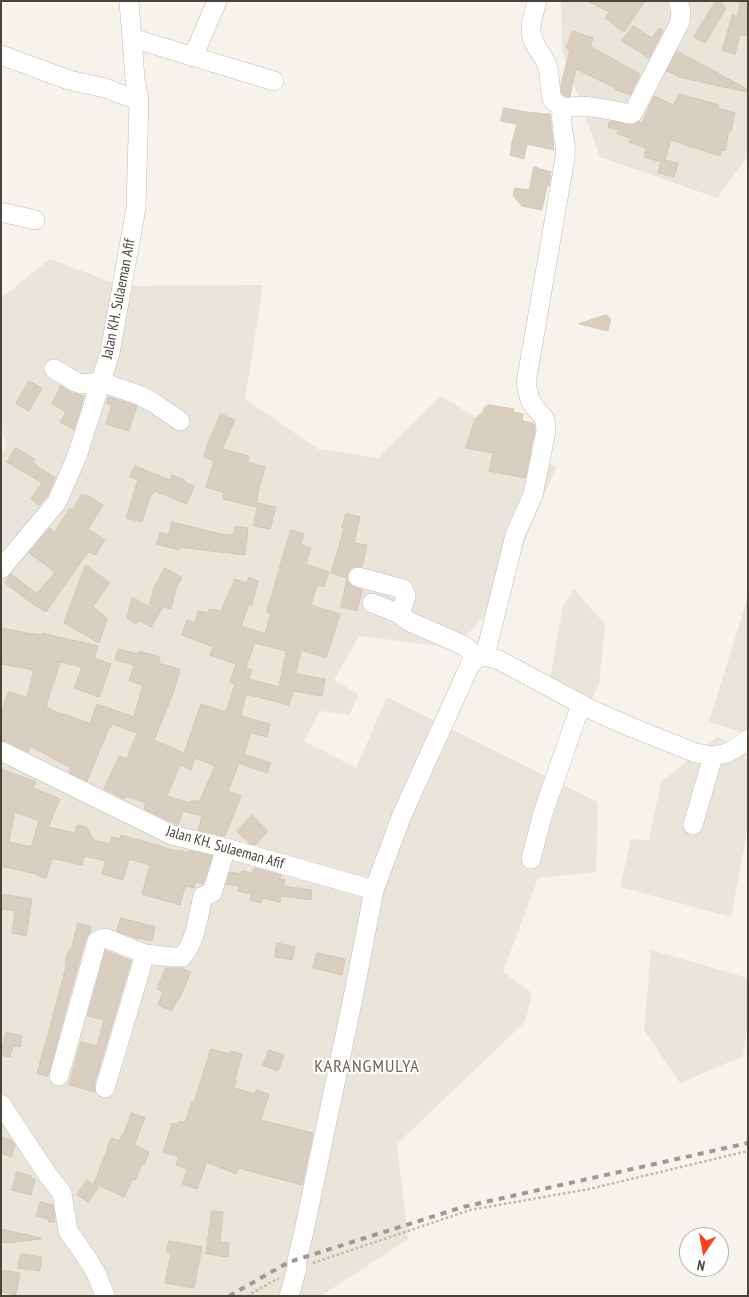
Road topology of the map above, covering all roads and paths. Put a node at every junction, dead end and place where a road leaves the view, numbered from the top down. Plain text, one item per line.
1 (129, 1) edge
2 (217, 1) edge
3 (537, 1) edge
4 (678, 1) edge
5 (132, 38) junction
6 (1, 55) edge
7 (193, 56) junction
8 (274, 81) dead end
9 (139, 101) junction
10 (564, 109) junction
11 (1, 212) edge
12 (35, 220) dead end
13 (54, 369) dead end
14 (101, 382) junction
15 (180, 422) dead end
16 (1, 569) edge
17 (358, 576) dead end
18 (372, 603) dead end
19 (400, 614) junction
20 (481, 657) junction
21 (581, 704) junction
22 (748, 739) edge
23 (1, 751) edge
24 (713, 756) junction
25 (693, 825) dead end
26 (226, 848) junction
27 (531, 859) dead end
28 (374, 890) junction
29 (145, 954) junction
30 (59, 1076) dead end
31 (105, 1088) dead end
32 (1, 1104) edge
33 (748, 1152) edge
34 (297, 1268) junction
35 (104, 1296) edge
36 (247, 1296) edge
37 (289, 1296) edge

1 - 5 street, Jalan KH. Sulaeman Afif
2 - 7 street
3 - 10 street
4 - 10 street
5 - 7 street
5 - 9 street, Jalan KH. Sulaeman Afif
6 - 9 street
7 - 8 street
9 - 14 street, Jalan KH. Sulaeman Afif
10 - 20 street
11 - 12 street
13 - 14 street
14 - 15 street
14 - 16 street, Jalan KH. Sulaeman Afif
17 - 19 street
18 - 19 street
19 - 20 street
20 - 21 street
20 - 28 street
21 - 24 street
21 - 27 street
22 - 24 street
23 - 26 street, Jalan KH. Sulaeman Afif
24 - 25 street
26 - 28 street, Jalan KH. Sulaeman Afif
26 - 29 street
28 - 34 street
29 - 30 street
29 - 31 street
32 - 35 street
33 - 34 path
34 - 36 path
34 - 37 street

